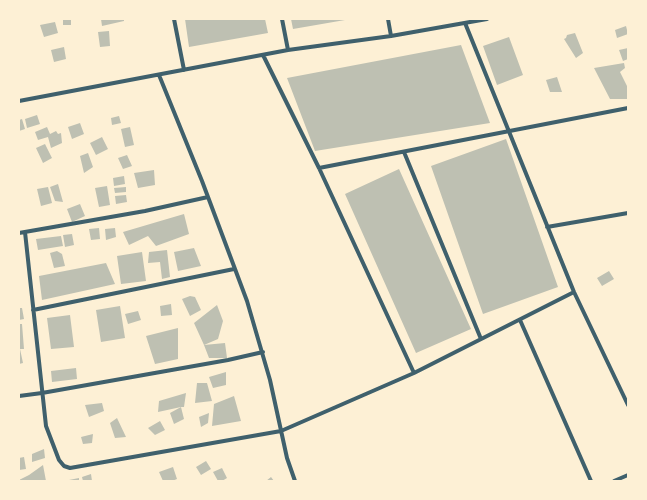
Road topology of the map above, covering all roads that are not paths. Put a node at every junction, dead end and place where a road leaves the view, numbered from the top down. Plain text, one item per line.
1 (174, 19) edge
2 (282, 19) edge
3 (388, 19) edge
4 (487, 19) edge
5 (477, 20) edge
6 (465, 23) junction
7 (391, 36) junction
8 (288, 50) junction
9 (263, 55) junction
10 (184, 70) junction
11 (159, 75) junction
12 (19, 101) edge
13 (628, 108) edge
14 (508, 132) junction
15 (404, 152) junction
16 (319, 168) junction
17 (208, 197) junction
18 (628, 213) edge
19 (548, 227) junction
20 (25, 232) junction
21 (19, 233) edge
22 (234, 269) junction
23 (574, 292) junction
24 (33, 310) junction
25 (520, 320) junction
26 (481, 339) junction
27 (262, 352) junction
28 (414, 373) junction
29 (42, 393) junction
30 (19, 396) edge
31 (628, 405) edge
32 (282, 431) junction
33 (628, 475) edge
34 (295, 481) edge
35 (591, 481) edge
36 (614, 481) edge

1 - 10 street
2 - 8 street
3 - 7 street
4 - 5 street
5 - 6 street
6 - 7 street
6 - 14 street
7 - 8 street
8 - 9 street
9 - 10 street
9 - 16 street
10 - 11 street
11 - 12 street
11 - 17 street
13 - 14 street
14 - 15 street
14 - 19 street
15 - 16 street
15 - 26 street
16 - 28 street
17 - 20 street
17 - 22 street
18 - 19 street
19 - 23 street
20 - 21 street
20 - 24 street
22 - 24 street
22 - 27 street
23 - 25 street
23 - 31 street
24 - 29 street
25 - 26 street
25 - 35 street
26 - 28 street
27 - 29 street
27 - 32 street
28 - 32 street
29 - 30 street
29 - 32 street
32 - 34 street
33 - 36 street

